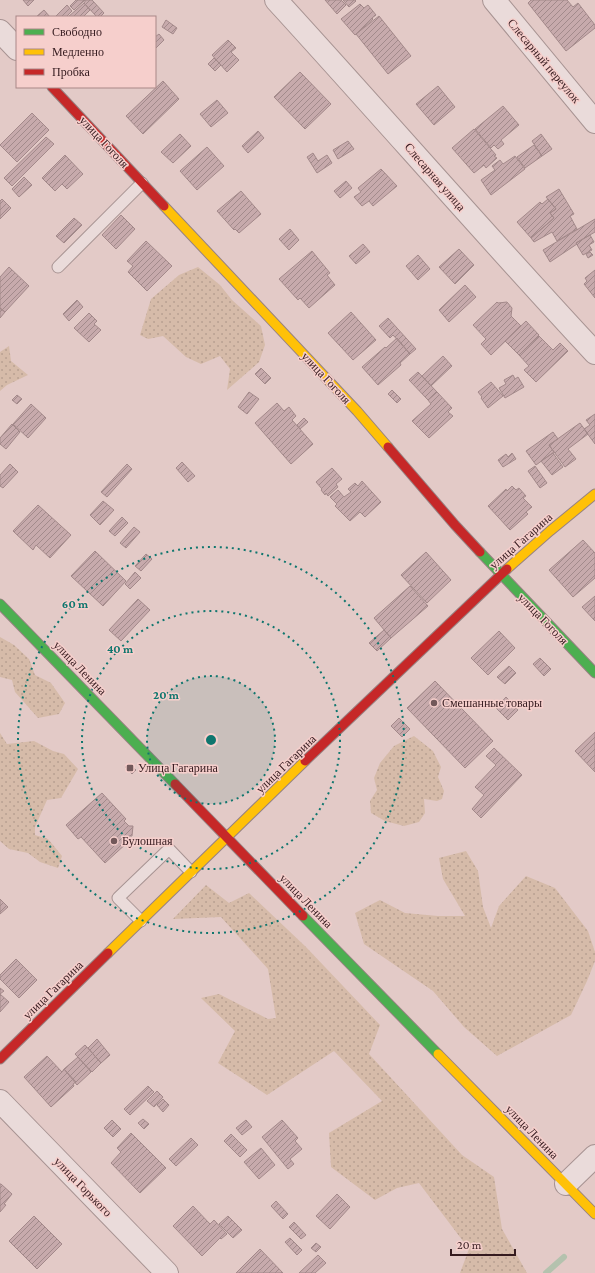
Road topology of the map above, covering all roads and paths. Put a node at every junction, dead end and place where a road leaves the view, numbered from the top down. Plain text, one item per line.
1 (276, 0) edge
2 (494, 0) edge
3 (0, 31) edge
4 (16, 48) edge
5 (53, 88) edge
6 (595, 122) edge
7 (142, 182) junction
8 (58, 267) dead end
9 (595, 353) edge
10 (595, 494) edge
11 (501, 574) junction
12 (0, 604) edge
13 (595, 673) edge
14 (226, 837) junction
15 (191, 872) junction
16 (141, 921) junction
17 (0, 1060) edge
18 (0, 1102) edge
19 (595, 1156) edge
20 (566, 1184) junction
21 (595, 1214) edge
22 (167, 1273) edge

1 - 9 street, Слесарная улица
2 - 6 street, Слесарный переулок
3 - 4 street
5 - 7 main road, улица Гоголя
7 - 8 lane
7 - 11 main road, улица Гоголя
10 - 11 main road, улица Гагарина
11 - 13 main road, улица Гоголя
11 - 14 main road, улица Гагарина
12 - 14 main road, улица Ленина
14 - 15 main road, улица Гагарина
14 - 20 main road, улица Ленина
15 - 16 main road, улица Гагарина
15 - 16 lane
16 - 17 main road, улица Гагарина
18 - 22 street, улица Горького
19 - 20 street
20 - 21 main road, улица Ленина

